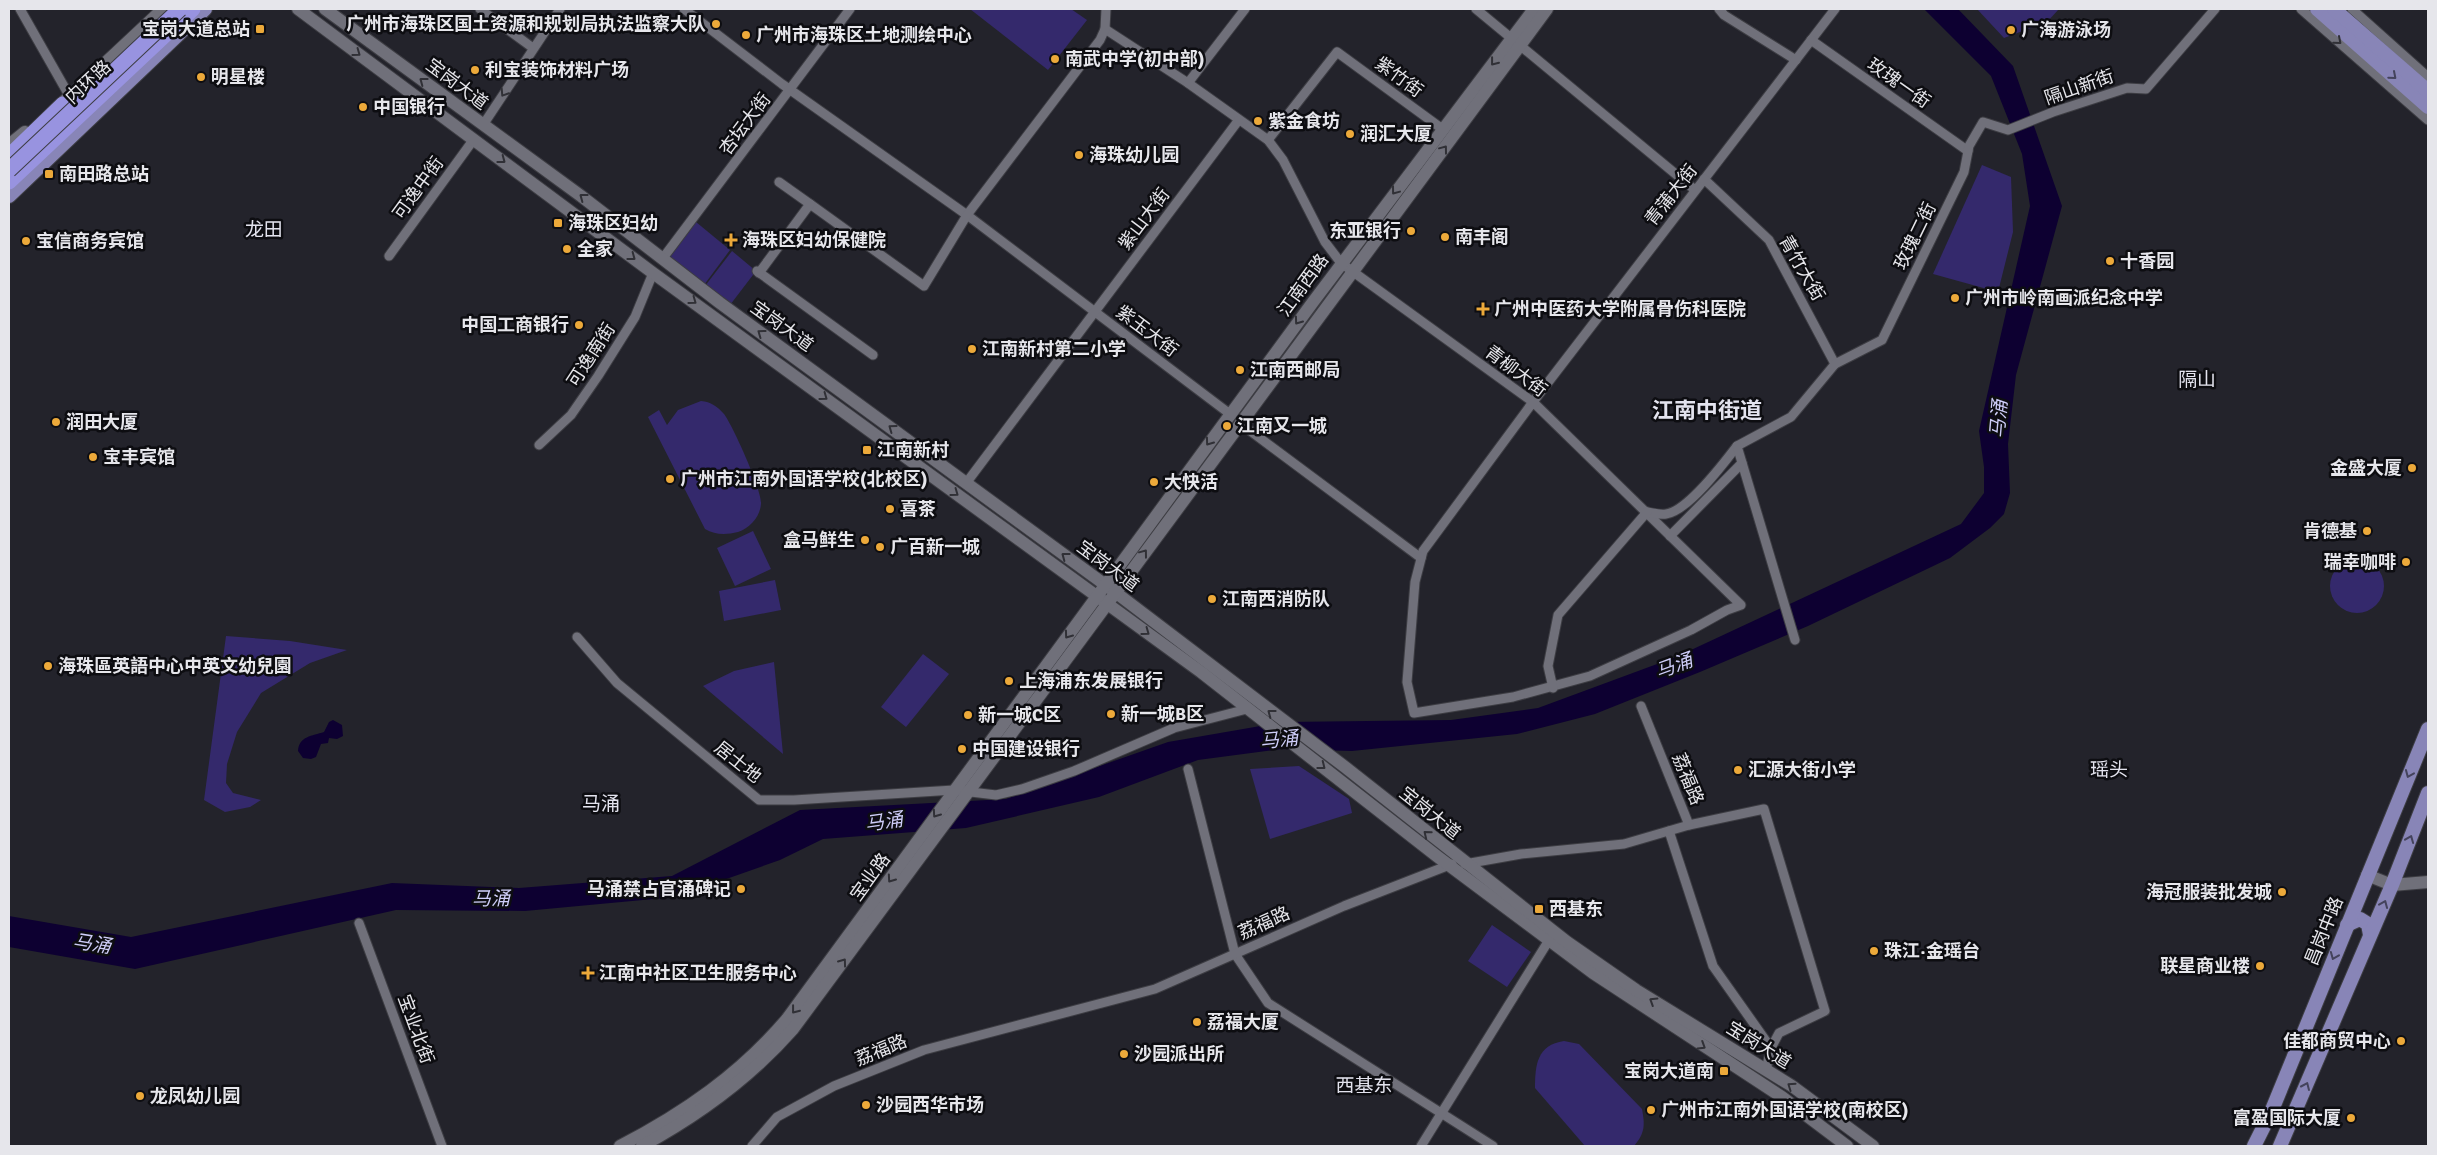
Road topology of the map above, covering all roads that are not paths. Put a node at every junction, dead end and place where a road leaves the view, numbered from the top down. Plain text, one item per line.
1 (20, 9) edge
2 (170, 9) edge
3 (180, 9) edge
4 (193, 9) edge
5 (205, 9) edge
6 (298, 9) edge
7 (325, 9) edge
8 (480, 9) edge
9 (560, 9) edge
10 (684, 9) edge
11 (850, 9) edge
12 (1106, 9) edge
13 (1245, 9) edge
14 (1476, 9) edge
15 (1534, 9) edge
16 (1547, 9) edge
17 (1719, 9) edge
18 (1835, 9) edge
19 (2215, 9) edge
20 (2301, 9) edge
21 (2317, 9) edge
22 (2334, 9) edge
23 (2352, 9) edge
24 (160, 17) edge
25 (1105, 29) junction
26 (1811, 40) junction
27 (1516, 43) junction
28 (533, 48) junction
29 (127, 60) junction
30 (1796, 60) junction
31 (2428, 77) edge
32 (89, 80) junction
33 (103, 83) junction
34 (1188, 83) junction
35 (790, 90) junction
36 (2428, 90) edge
37 (67, 101) junction
38 (2428, 107) edge
39 (2428, 120) edge
40 (1238, 121) junction
41 (483, 125) junction
42 (1441, 128) junction
43 (2008, 130) joint
44 (474, 139) junction
45 (1268, 140) junction
46 (9, 145) edge
47 (1968, 151) junction
48 (9, 156) edge
49 (9, 171) edge
50 (1704, 179) junction
51 (9, 182) edge
52 (779, 182) dead end
53 (1696, 190) junction
54 (9, 196) edge
55 (810, 204) junction
56 (967, 215) junction
57 (389, 256) dead end
58 (664, 258) junction
59 (1342, 263) junction
60 (1352, 272) junction
61 (653, 273) junction
62 (1094, 312) junction
63 (873, 355) dead end
64 (1836, 364) junction
65 (1533, 402) junction
66 (1230, 414) junction
67 (1241, 424) junction
68 (539, 445) dead end
69 (1737, 446) junction
70 (1742, 463) junction
71 (967, 482) junction
72 (1646, 512) junction
73 (1670, 536) junction
74 (1421, 558) junction
75 (1110, 588) junction
76 (1102, 599) junction
77 (577, 638) dead end
78 (1795, 640) dead end
79 (1203, 667) junction
80 (1553, 688) junction
81 (1641, 706) dead end
82 (1247, 709) junction
83 (2428, 729) edge
84 (1188, 769) dead end
85 (961, 792) junction
86 (2428, 792) edge
87 (1689, 825) junction
88 (1669, 831) junction
89 (925, 840) junction
90 (1465, 864) junction
91 (1449, 865) junction
92 (2367, 875) junction
93 (2428, 882) edge
94 (2392, 885) junction
95 (359, 923) dead end
96 (2347, 925) junction
97 (2370, 935) junction
98 (1549, 940) junction
99 (1235, 954) junction
100 (1771, 1048) junction
101 (1766, 1070) junction
102 (1442, 1114) junction
103 (756, 1145) edge
104 (442, 1146) edge
105 (620, 1146) edge
106 (642, 1146) edge
107 (1421, 1146) edge
108 (1493, 1146) edge
109 (1847, 1146) edge
110 (1873, 1146) edge
111 (2254, 1146) edge
112 (2280, 1146) edge

1 - 37 street
2 - 24 main road
3 - 24 main road
3 - 49 highway, 内环路, bridge
4 - 51 highway, 内环路
5 - 54 main road
6 -> 44 main road, 宝岗大道
41 -> 7 main road, 宝岗大道
8 - 28 street
9 - 28 street
10 - 35 street
11 - 35 street, 杏坛大街
12 - 25 street
13 - 34 street
14 - 27 street
15 - 27 main road, 江南西路
16 - 27 main road
17 - 30 street
18 - 26 street, 青蒲大街
19 - 43 street, 隔山新街
20 -> 39 street
21 -> 38 main road
22 - 36 main road
23 - 31 street
24 - 29 main road
24 - 32 main road
25 - 34 street
25 - 56 street
26 - 30 street, 青蒲大街
26 - 47 street, 玫瑰一街
27 -> 42 main road, 江南西路
27 - 53 street
60 -> 27 main road
28 -> 41 street
29 - 32 main road
29 - 33 main road
30 - 50 street, 青蒲大街
32 - 37 main road
33 - 37 main road
33 - 49 main road
34 - 40 street
35 - 56 street
35 - 58 street, 杏坛大街
37 - 46 main road
37 - 48 highway
40 - 45 street
40 - 62 street, 紫山大街
58 -> 41 main road, 宝岗大道
42 - 45 street, 紫竹街
42 -> 59 main road, 江南西路
43 - 47 street, 玫瑰二街
44 - 57 street, 可逸中街
44 -> 61 main road, 宝岗大道
45 - 59 street
47 - 64 street, 玫瑰二街
50 - 53 street, 青蒲大街
50 - 64 street, 青竹大街
52 - 55 street
53 - 65 street, 青蒲大街
55 - 56 street
55 - 63 street
56 - 62 street
58 - 61 main road
71 -> 58 main road, 宝岗大道
59 - 60 street
59 -> 66 main road, 江南西路
60 - 65 street, 青柳大街
60 - 67 main road
61 - 68 street, 可逸南街
61 -> 76 main road, 宝岗大道
62 - 66 street, 紫玉大街
62 - 71 street, 紫玉大街
64 - 69 street
65 - 72 street, 青柳大街
65 - 74 street, 青蒲大街
66 -> 75 main road, 江南西路
67 - 74 street
75 -> 67 main road
69 - 70 street
69 - 72 street
70 - 73 street
70 - 78 street
75 -> 71 main road, 宝岗大道
72 - 73 street, 青柳大街
72 - 80 street
73 - 80 street, 青柳大街
74 - 80 street, 青蒲大街
75 - 76 main road, 宝业路
75 - 79 main road, 宝岗大道
76 -> 79 main road, 宝岗大道
76 - 85 main road, 宝业路
77 - 85 street, 居士地
79 - 82 main road, 宝岗大道
90 -> 79 main road, 宝岗大道
81 - 87 street, 荔福路
82 - 85 street, 居士地
82 -> 91 main road, 宝岗大道
83 -> 92 main road, 昌岗中路
84 - 99 street
85 - 89 main road, 宝业路
94 -> 86 main road
87 - 88 street, 荔福路
87 - 100 street
88 - 90 street, 荔福路
88 - 100 street
89 -> 105 main road, 宝业路
106 -> 89 main road, 宝业路
90 - 91 street, 荔福路
101 -> 90 main road, 宝岗大道
91 - 98 main road, 宝岗大道
91 - 99 street, 荔福路
92 - 94 main road
92 - 96 main road, 昌岗中路
93 - 94 main road
97 -> 94 main road
95 - 104 street, 宝业北街
96 - 97 main road
96 -> 111 main road, 昌岗中路
112 -> 97 main road
98 - 102 street
98 -> 109 main road, 宝岗大道
99 - 102 street
99 - 103 street, 荔福路
100 - 101 street
110 -> 101 main road, 宝岗大道
102 - 107 street
102 - 108 street

